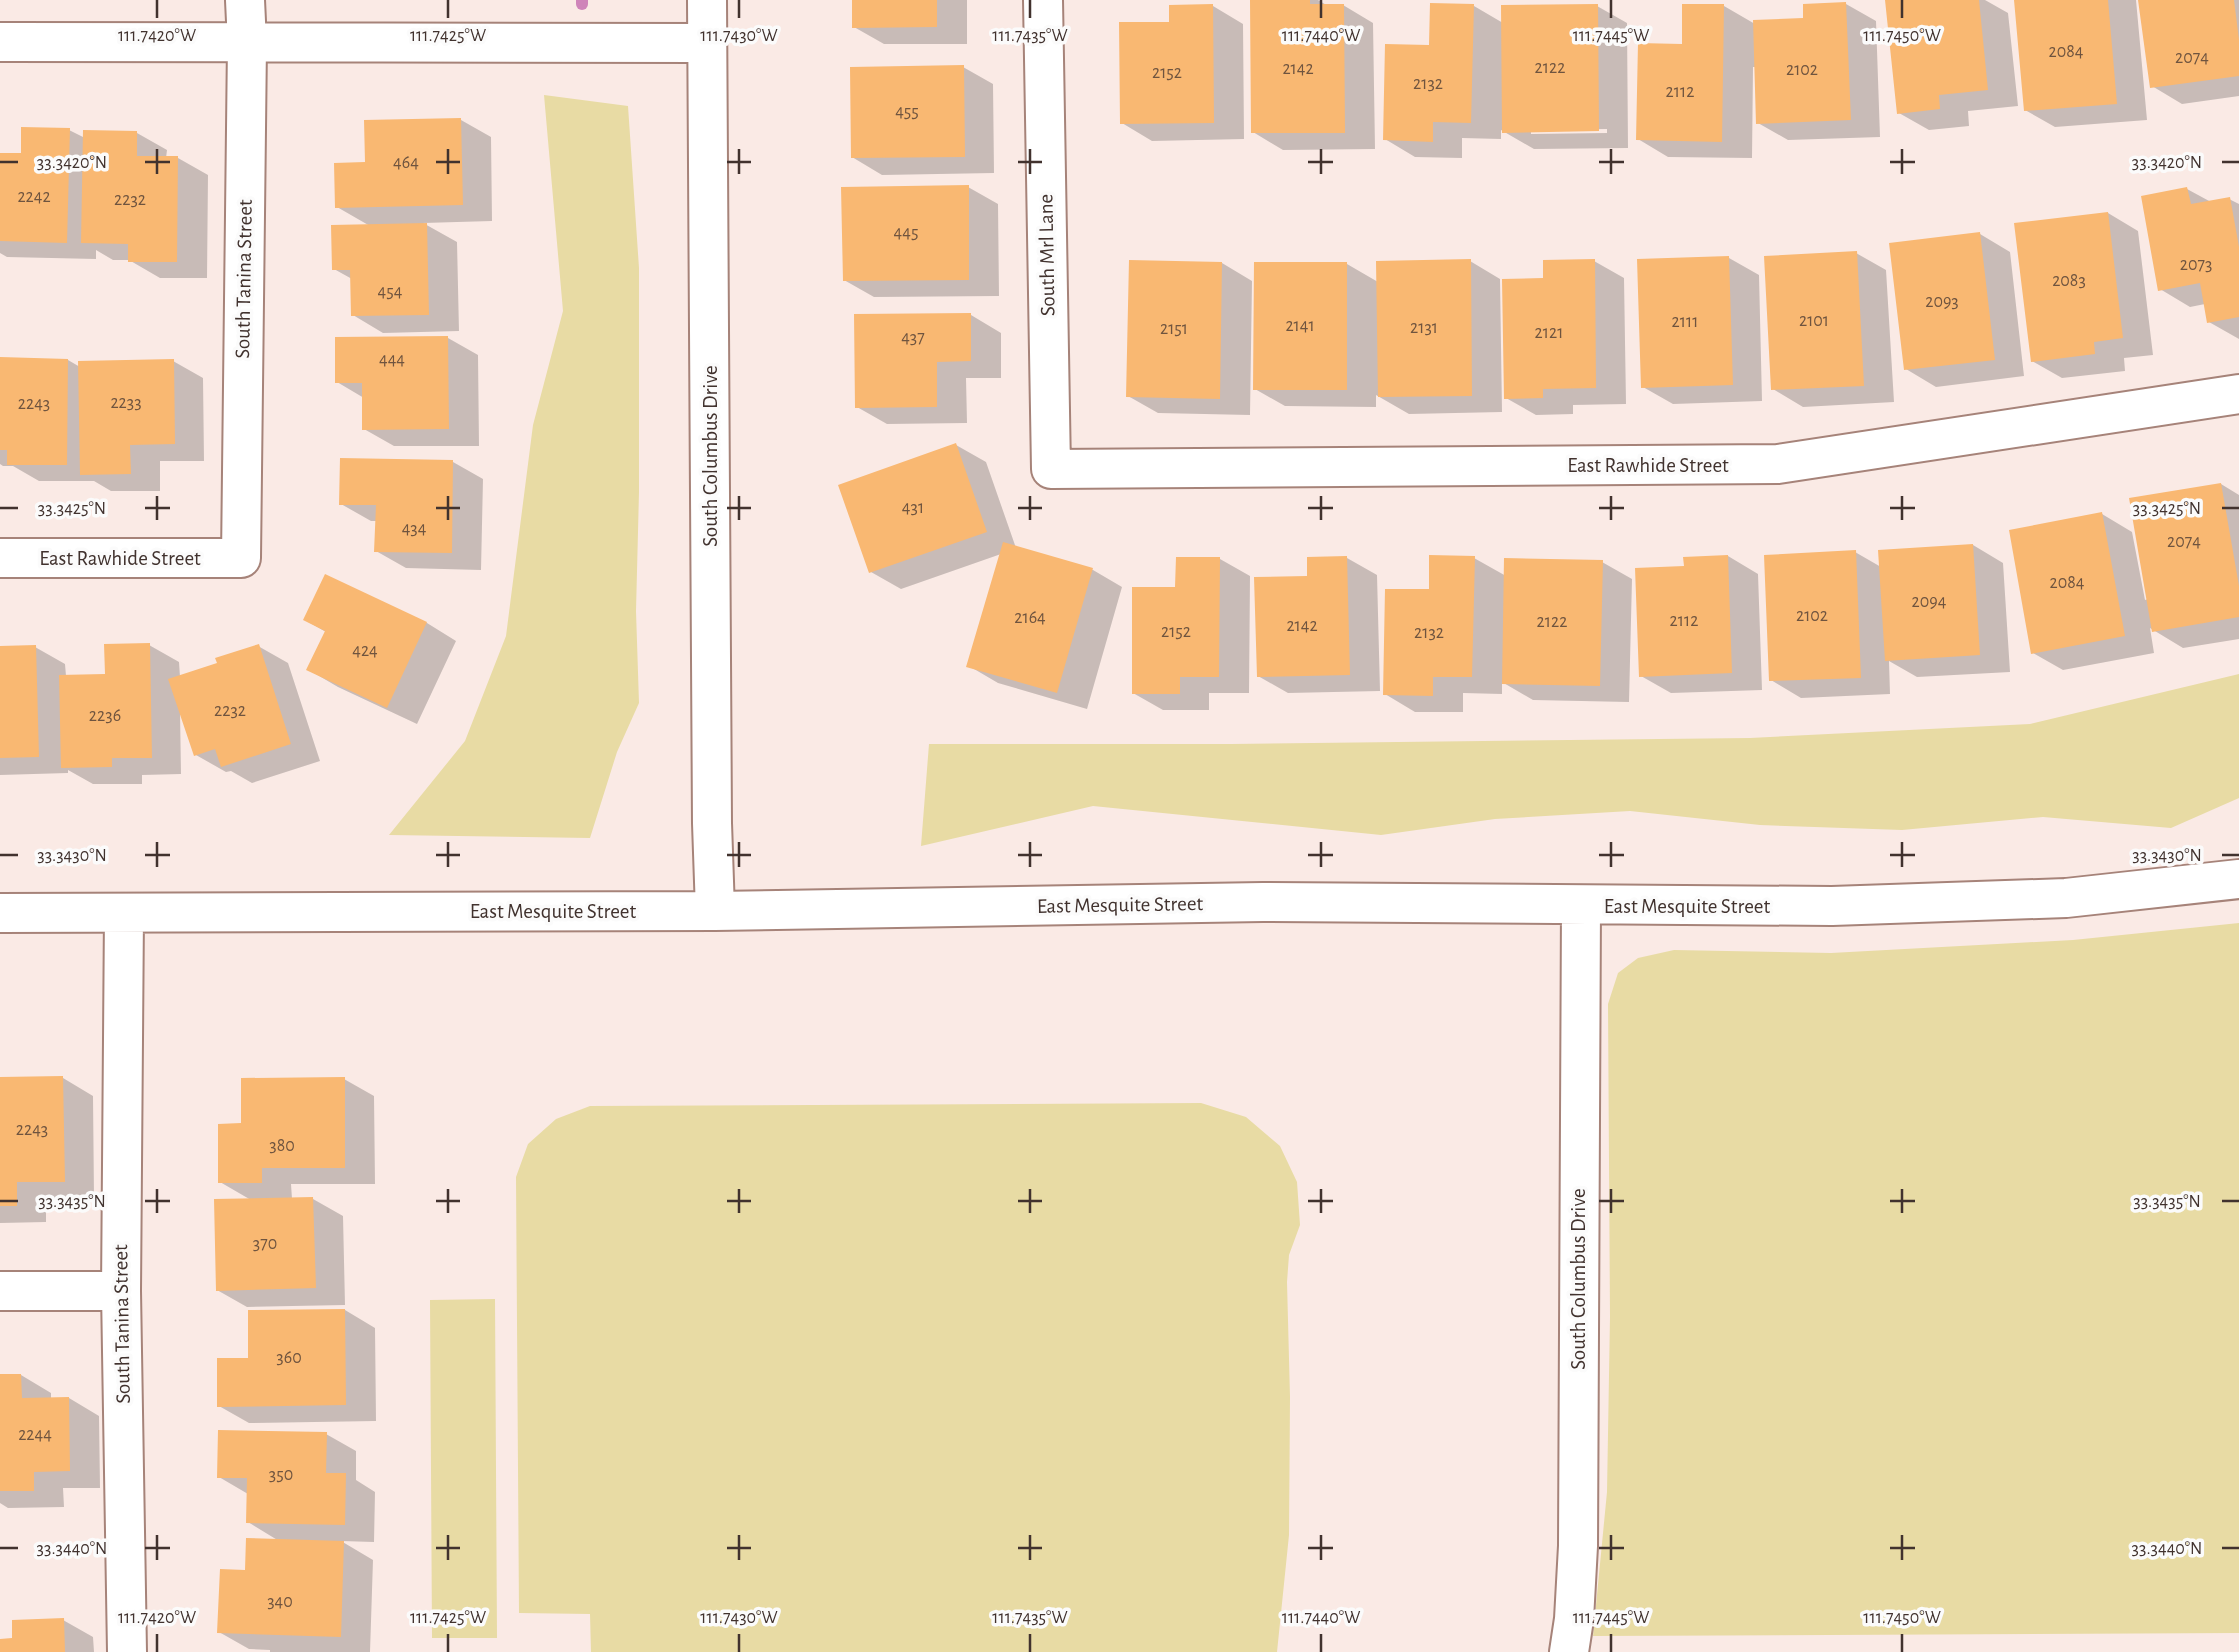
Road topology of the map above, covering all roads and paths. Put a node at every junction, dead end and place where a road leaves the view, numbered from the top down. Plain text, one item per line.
1 (246, 0) edge
2 (706, 0) edge
3 (1042, 0) edge
4 (0, 42) edge
5 (247, 43) junction
6 (706, 43) junction
7 (2239, 394) edge
8 (1051, 469) joint
9 (0, 558) edge
10 (241, 558) joint
11 (2239, 879) edge
12 (1581, 905) junction
13 (715, 912) junction
14 (0, 913) edge
15 (124, 913) junction
16 (0, 1291) edge
17 (121, 1291) junction
18 (127, 1652) edge
19 (1569, 1652) edge

1 - 5 street, South Tanina Street
2 - 6 street, South Columbus Drive
3 - 8 street, South Mrl Lane
4 - 5 street
5 - 6 street
5 - 10 street, South Tanina Street
6 - 13 street, South Columbus Drive
7 - 8 street, East Rawhide Street
9 - 10 street, East Rawhide Street
11 - 12 street, East Mesquite Street
12 - 13 street, East Mesquite Street
12 - 19 street, South Columbus Drive
13 - 15 street, East Mesquite Street
14 - 15 street, East Mesquite Street
15 - 17 street, South Tanina Street
16 - 17 street
17 - 18 street, South Tanina Street

